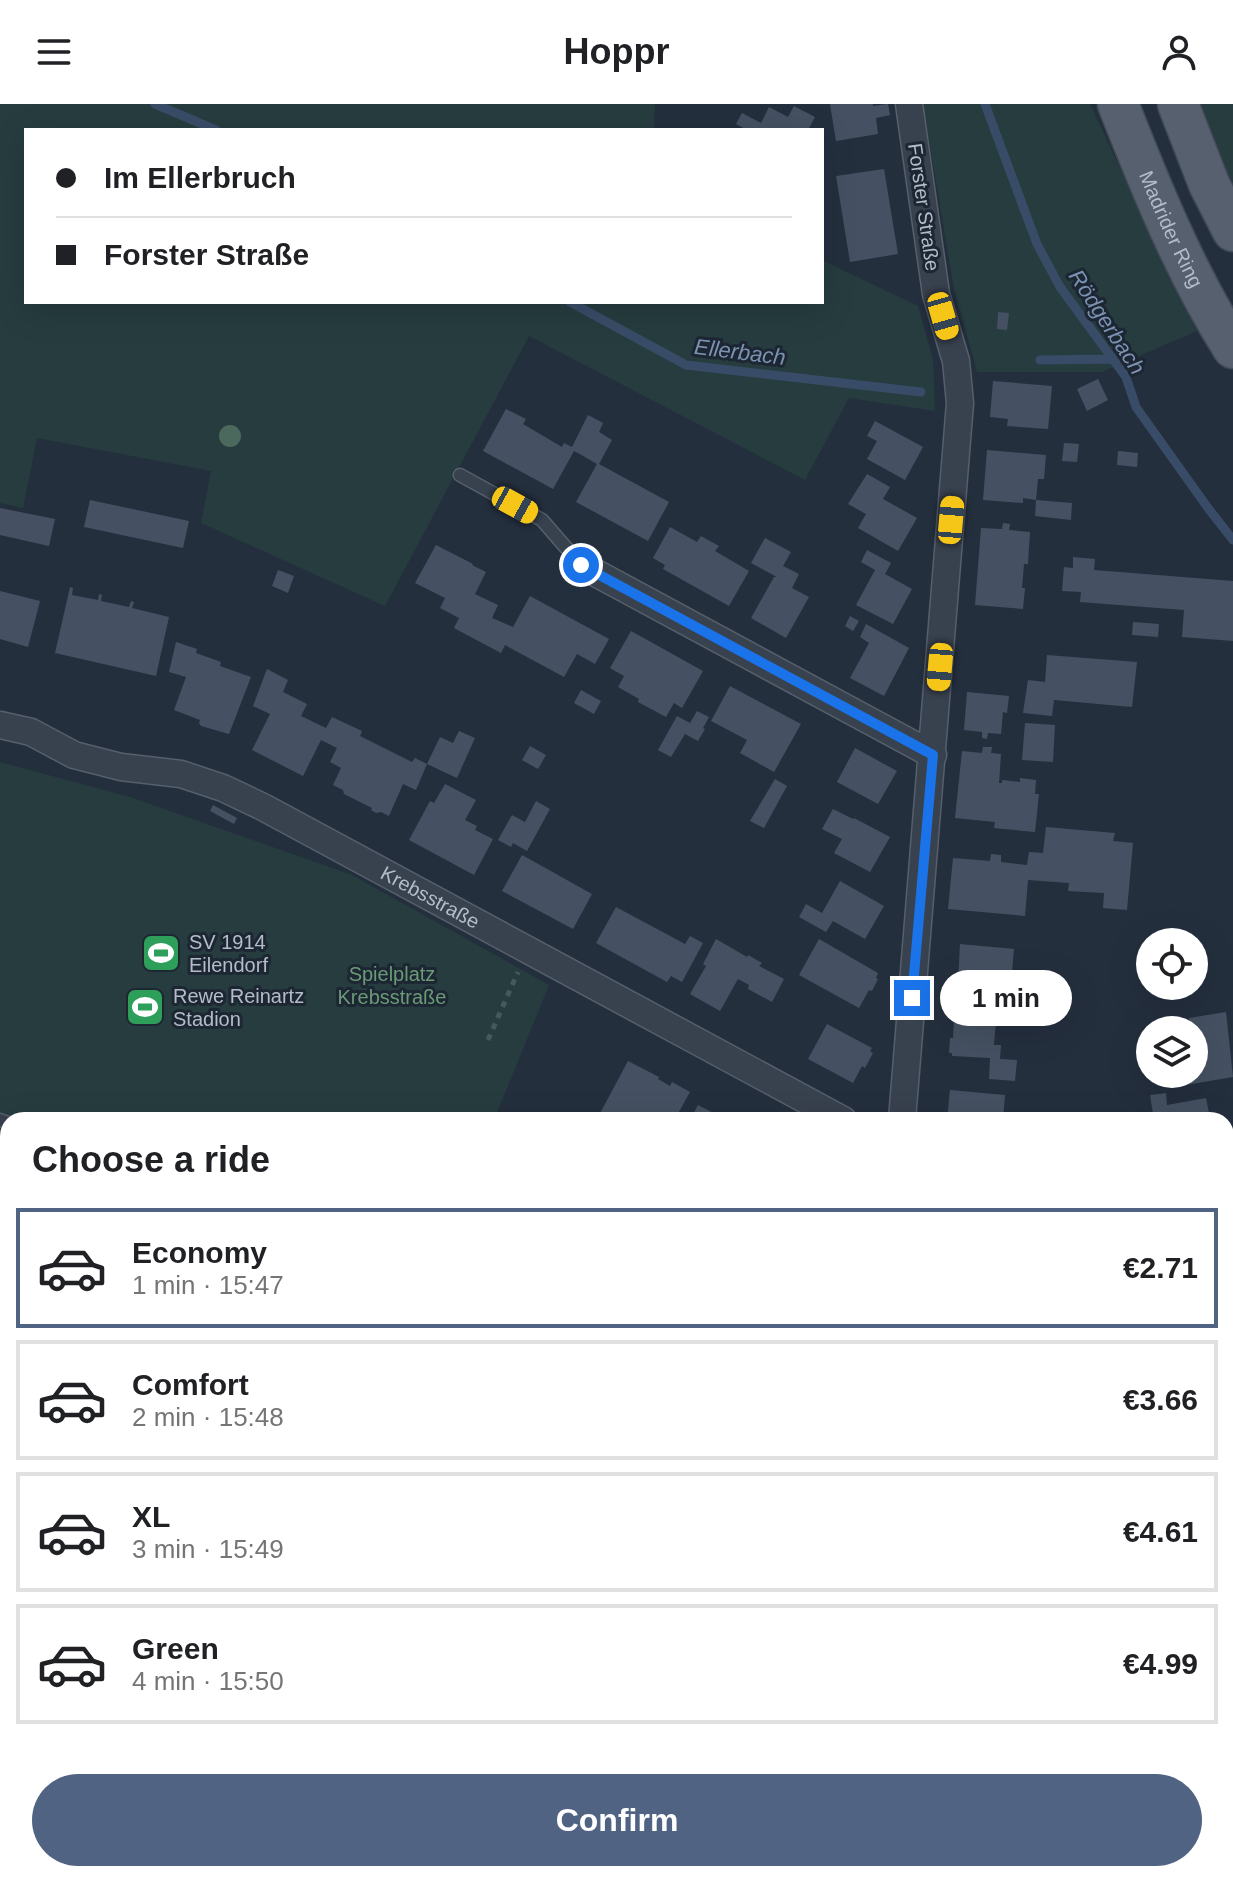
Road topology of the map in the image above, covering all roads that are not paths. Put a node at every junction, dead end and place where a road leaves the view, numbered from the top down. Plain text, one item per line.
1 (909, 104) edge
2 (1118, 104) edge
3 (1178, 104) edge
4 (1233, 231) edge
5 (1233, 348) edge
6 (460, 475) dead end
7 (581, 565) joint
8 (0, 725) edge
9 (933, 755) junction
10 (828, 1112) edge
11 (903, 1112) edge

1 - 9 street, Forster Straße
2 - 5 main road, Madrider Ring
3 - 4 main road
6 - 7 lane
7 - 9 street
8 - 10 street, Krebsstraße
9 - 11 street, Forster Straße

